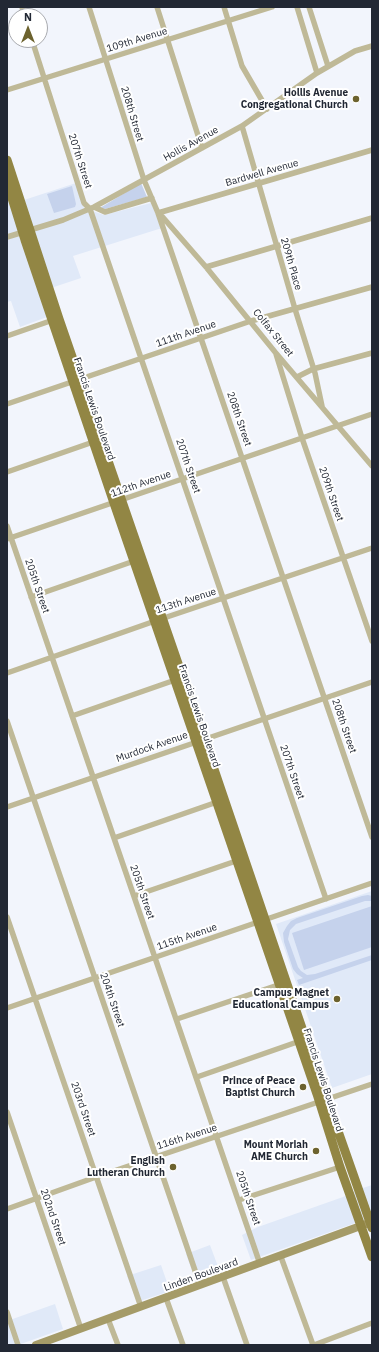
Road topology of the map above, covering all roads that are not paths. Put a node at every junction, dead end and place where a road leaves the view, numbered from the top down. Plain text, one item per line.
1 (89, 7) edge
2 (157, 7) edge
3 (224, 7) edge
4 (272, 7) edge
5 (297, 7) edge
6 (309, 7) edge
7 (228, 21) junction
8 (168, 40) junction
9 (372, 46) edge
10 (34, 48) edge
11 (106, 59) junction
12 (328, 66) junction
13 (317, 73) junction
14 (44, 79) junction
15 (7, 90) edge
16 (267, 108) junction
17 (242, 126) junction
18 (202, 148) junction
19 (372, 150) edge
20 (7, 160) edge
21 (144, 180) junction
22 (7, 182) edge
23 (258, 183) junction
24 (152, 198) junction
25 (92, 208) junction
26 (158, 213) junction
27 (372, 218) edge
28 (26, 232) junction
29 (7, 237) edge
30 (277, 246) junction
31 (206, 267) junction
32 (372, 287) edge
33 (295, 310) junction
34 (53, 320) junction
35 (252, 321) junction
36 (7, 336) edge
37 (201, 338) junction
38 (275, 352) junction
39 (372, 352) edge
40 (141, 358) junction
41 (313, 369) junction
42 (298, 377) junction
43 (76, 380) junction
44 (7, 404) edge
45 (323, 408) junction
46 (372, 414) edge
47 (338, 426) junction
48 (302, 438) junction
49 (97, 441) junction
50 (242, 459) junction
51 (372, 466) edge
52 (7, 472) edge
53 (183, 479) junction
54 (118, 502) junction
55 (7, 526) edge
56 (9, 539) edge
57 (372, 548) edge
58 (343, 558) junction
59 (138, 560) junction
60 (283, 578) junction
61 (31, 597) junction
62 (223, 599) junction
63 (159, 620) junction
64 (372, 641) edge
65 (52, 658) junction
66 (7, 673) edge
67 (179, 679) junction
68 (372, 682) edge
69 (325, 698) junction
70 (72, 716) junction
71 (265, 719) junction
72 (7, 721) edge
73 (200, 741) junction
74 (93, 777) junction
75 (33, 798) junction
76 (221, 801) junction
77 (7, 807) edge
78 (114, 838) junction
79 (372, 838) edge
80 (240, 860) junction
81 (372, 883) edge
82 (134, 896) junction
83 (326, 899) junction
84 (7, 916) edge
85 (261, 921) junction
86 (155, 957) junction
87 (95, 978) junction
88 (282, 983) junction
89 (35, 998) junction
90 (7, 1008) edge
91 (177, 1019) junction
92 (302, 1041) junction
93 (196, 1077) junction
94 (372, 1084) edge
95 (323, 1100) junction
96 (7, 1112) edge
97 (217, 1137) junction
98 (157, 1157) junction
99 (340, 1167) junction
100 (96, 1177) junction
101 (37, 1198) junction
102 (239, 1200) junction
103 (7, 1208) edge
104 (371, 1225) edge
105 (361, 1226) junction
106 (280, 1256) junction
107 (372, 1256) edge
108 (260, 1264) junction
109 (223, 1277) junction
110 (200, 1285) junction
111 (166, 1298) junction
112 (141, 1307) junction
113 (7, 1312) edge
114 (108, 1319) junction
115 (372, 1323) edge
116 (81, 1329) junction
117 (52, 1342) edge
118 (18, 1345) edge
119 (36, 1345) edge
120 (118, 1345) edge
121 (183, 1345) edge
122 (247, 1345) edge
123 (314, 1345) edge

1 - 11 street, 208th Street
2 - 8 street
3 - 7 street
4 - 7 street, 109th Avenue
5 - 13 street
6 - 12 street
7 - 8 street, 109th Avenue
7 - 16 street
8 - 11 street, 109th Avenue
8 - 18 street
9 - 12 street, Hollis Avenue
10 - 14 street, 207th Street
11 - 14 street, 109th Avenue
11 - 21 street, 208th Street
12 - 13 street, Hollis Avenue
13 - 16 street, Hollis Avenue
14 - 15 street, 109th Avenue
14 - 25 street, 207th Street
16 - 17 street, Hollis Avenue
17 - 18 street, Hollis Avenue
17 - 23 street, 209th Place
18 - 21 street, Hollis Avenue
19 - 23 street, Bardwell Avenue
20 - 28 main road, Francis Lewis Boulevard
21 - 24 street, 208th Street
21 - 25 street, Hollis Avenue
22 - 28 main road, Francis Lewis Boulevard
23 - 26 street, Bardwell Avenue
23 - 30 street, 209th Place
24 - 25 street
24 - 26 street, 208th Street
25 - 28 street, Hollis Avenue
25 - 40 street, 207th Street
26 - 31 street, Colfax Street
26 - 37 street, 208th Street
27 - 30 street
28 - 29 street, Hollis Avenue
28 - 34 main road, Francis Lewis Boulevard
28 - 43 main road, Francis Lewis Boulevard
30 - 31 street
30 - 33 street, 209th Place
31 - 35 street, Colfax Street
32 - 33 street, 111th Avenue
33 - 35 street, 111th Avenue
33 - 41 street, 209th Place
34 - 36 street
34 - 43 main road, Francis Lewis Boulevard
35 - 37 street, 111th Avenue
35 - 38 street, Colfax Street
37 - 40 street, 111th Avenue
37 - 50 street, 208th Street
38 - 42 street, Colfax Street
38 - 48 street, 209th Street
39 - 41 street
40 - 43 street, 111th Avenue
40 - 53 street, 207th Street
41 - 42 street
41 - 45 street, 209th Place
42 - 45 street, Colfax Street
43 - 44 street, 111th Avenue
43 - 49 main road, Francis Lewis Boulevard
45 - 47 street, Colfax Street
46 - 47 street, 112th Avenue
47 - 48 street, 112th Avenue
47 - 51 street, Colfax Street
48 - 50 street, 112th Avenue
48 - 58 street, 209th Street
49 - 52 street
49 - 54 main road, Francis Lewis Boulevard
50 - 53 street, 112th Avenue
50 - 60 street, 208th Street
53 - 54 street, 112th Avenue
53 - 62 street, 207th Street
54 - 56 street, 112th Avenue
54 - 59 main road, Francis Lewis Boulevard
55 - 56 street, 205th Street
56 - 61 street, 205th Street
57 - 58 street, 113th Avenue
58 - 60 street, 113th Avenue
58 - 64 street, 209th Street
59 - 61 street
59 - 63 main road, Francis Lewis Boulevard
60 - 62 street, 113th Avenue
60 - 69 street, 208th Street
61 - 65 street, 205th Street
62 - 63 street, 113th Avenue
62 - 71 street, 207th Street
63 - 65 street, 113th Avenue
63 - 67 main road, Francis Lewis Boulevard
65 - 66 street, 113th Avenue
65 - 70 street, 205th Street
67 - 70 street
67 - 73 main road, Francis Lewis Boulevard
68 - 69 street, Murdock Avenue
69 - 71 street, Murdock Avenue
69 - 79 street, 208th Street
70 - 74 street, 205th Street
71 - 73 street, Murdock Avenue
71 - 83 street, 207th Street
72 - 75 street, 204th Street
73 - 74 street, Murdock Avenue
73 - 76 main road, Francis Lewis Boulevard
74 - 75 street, Murdock Avenue
74 - 78 street, 205th Street
75 - 77 street, Murdock Avenue
75 - 87 street, 204th Street
76 - 78 street
76 - 80 main road, Francis Lewis Boulevard
78 - 82 street, 205th Street
80 - 82 street
80 - 85 main road, Francis Lewis Boulevard
81 - 83 street, 115th Avenue
82 - 86 street, 205th Street
83 - 85 street, 115th Avenue
84 - 89 street, 203rd Street
85 - 86 street, 115th Avenue
85 - 88 main road, Francis Lewis Boulevard
86 - 87 street, 115th Avenue
86 - 91 street, 205th Street
87 - 89 street, 115th Avenue
87 - 98 street, 204th Street
88 - 91 street
88 - 92 main road, Francis Lewis Boulevard
89 - 90 street, 115th Avenue
89 - 100 street, 203rd Street
91 - 93 street, 205th Street
92 - 93 street
92 - 95 main road, Francis Lewis Boulevard
93 - 97 street, 205th Street
94 - 95 street, 116th Avenue
95 - 97 street, 116th Avenue
95 - 99 main road, Francis Lewis Boulevard
95 - 104 main road, Francis Lewis Boulevard
96 - 101 street, 202nd Street
97 - 98 street, 116th Avenue
97 - 102 street, 205th Street
98 - 100 street, 116th Avenue
98 - 110 street, 204th Street
99 - 102 street
99 - 105 main road, Francis Lewis Boulevard
100 - 101 street, 116th Avenue
100 - 112 street, 203rd Street
101 - 103 street, 116th Avenue
101 - 116 street, 202nd Street
102 - 108 street, 205th Street
104 - 105 main road, Linden Boulevard
105 - 106 main road, Linden Boulevard
105 - 107 main road, Francis Lewis Boulevard
106 - 108 main road, Linden Boulevard
106 - 123 street
108 - 109 main road, Linden Boulevard
109 - 110 main road, Linden Boulevard
109 - 122 street
110 - 111 main road, Linden Boulevard
111 - 112 main road, Linden Boulevard
111 - 121 street
112 - 114 main road, Linden Boulevard
113 - 118 street
114 - 116 main road, Linden Boulevard
114 - 120 street
115 - 123 street
116 - 117 main road, Linden Boulevard
117 - 119 main road, Linden Boulevard

